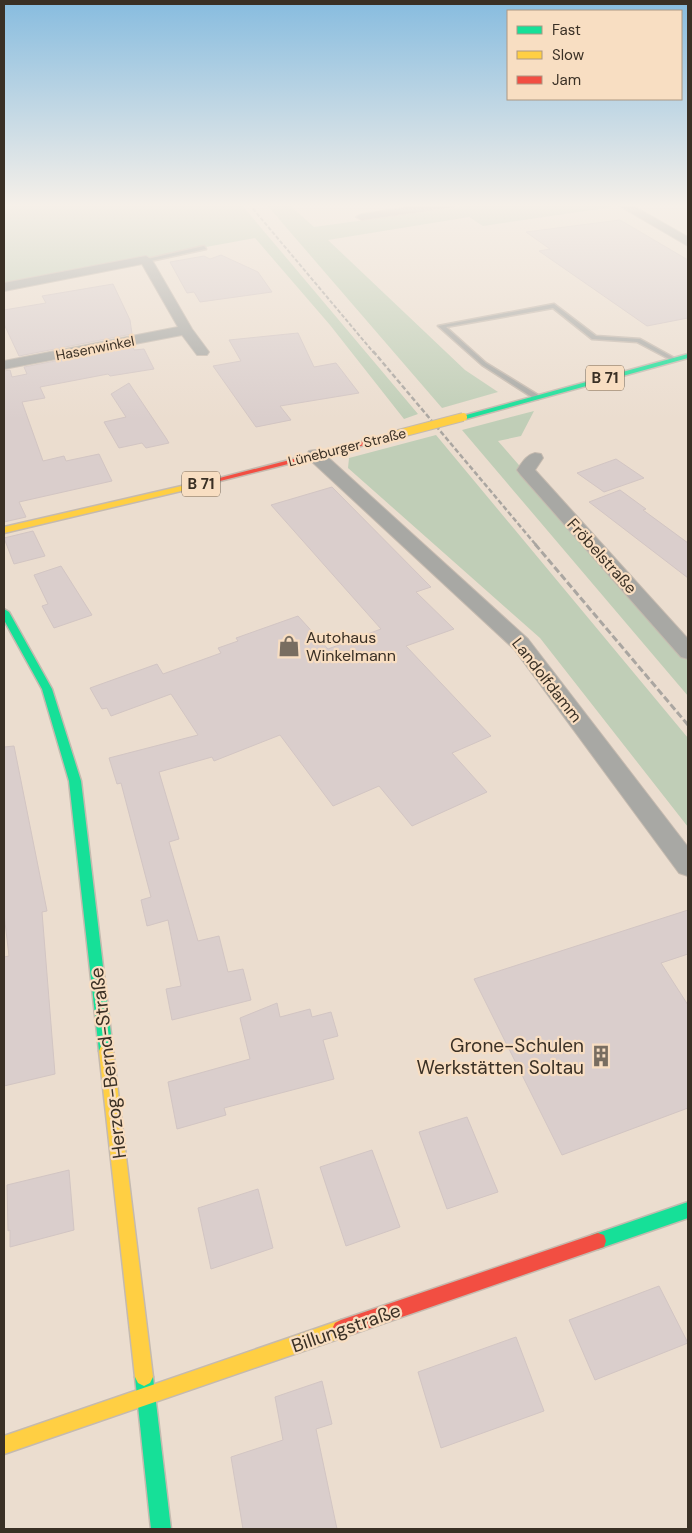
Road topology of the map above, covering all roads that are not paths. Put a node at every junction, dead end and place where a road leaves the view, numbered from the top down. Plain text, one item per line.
1 (64, 276) edge
2 (155, 276) edge
3 (4, 287) edge
4 (186, 330) junction
5 (202, 352) dead end
6 (688, 356) edge
7 (675, 360) junction
8 (4, 365) edge
9 (536, 397) junction
10 (315, 455) junction
11 (535, 458) dead end
12 (4, 530) edge
13 (4, 612) edge
14 (688, 652) edge
15 (688, 866) edge
16 (688, 1210) edge
17 (146, 1396) junction
18 (4, 1445) edge
19 (161, 1529) edge

1 - 3 street
2 - 4 street
4 - 5 street
4 - 8 street, Hasenwinkel
6 - 7 street, Lüneburger Straße / B 71
7 - 9 street, Lüneburger Straße / B 71
7 - 9 lane
9 - 10 street, Lüneburger Straße / B 71, bridge
10 - 12 street, Lüneburger Straße / B 71
10 - 15 street, Landolfdamm
11 - 14 street, Fröbelstraße
13 - 17 street, Herzog-Bernd-Straße
16 - 17 street, Billungstraße
17 - 18 street, Billungstraße
17 - 19 street, Herzog-Bernd-Straße

